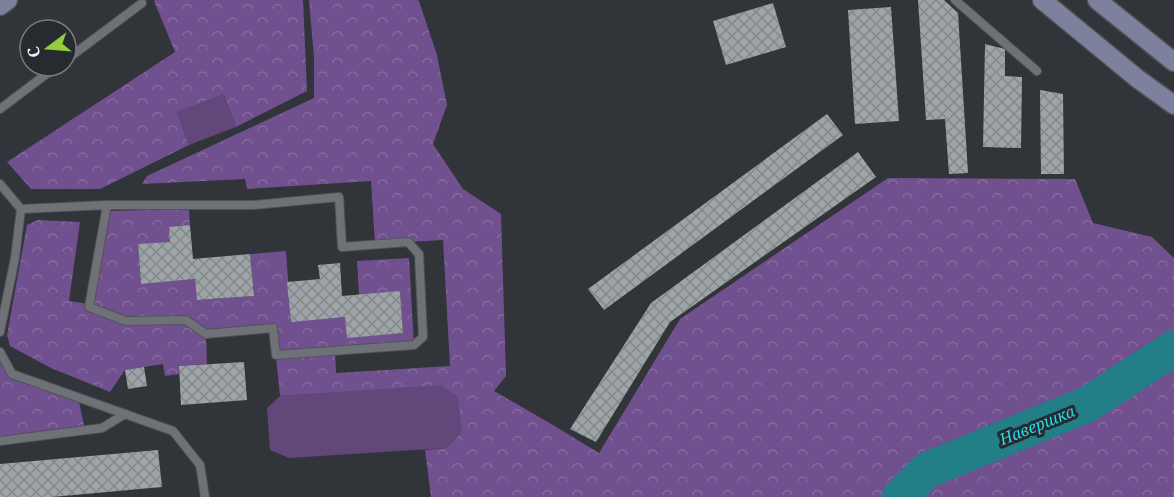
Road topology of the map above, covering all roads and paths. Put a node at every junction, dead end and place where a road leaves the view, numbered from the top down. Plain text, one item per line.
1 (8, 0) edge
2 (956, 0) edge
3 (1042, 0) edge
4 (1097, 0) edge
5 (142, 3) dead end
6 (0, 6) edge
7 (78, 51) edge
8 (1174, 62) edge
9 (1037, 71) dead end
10 (41, 78) edge
11 (1174, 105) edge
12 (0, 109) edge
13 (0, 184) edge
14 (107, 205) junction
15 (21, 209) junction
16 (0, 332) edge
17 (0, 352) edge
18 (125, 414) junction
19 (0, 441) edge
20 (205, 497) edge

1 - 6 main road
2 - 9 lane
3 - 11 main road
4 - 8 main road
5 - 7 lane
10 - 12 lane
13 - 15 lane
14 - 14 lane
14 - 15 lane
15 - 16 lane
17 - 18 lane
18 - 19 lane
18 - 20 lane

